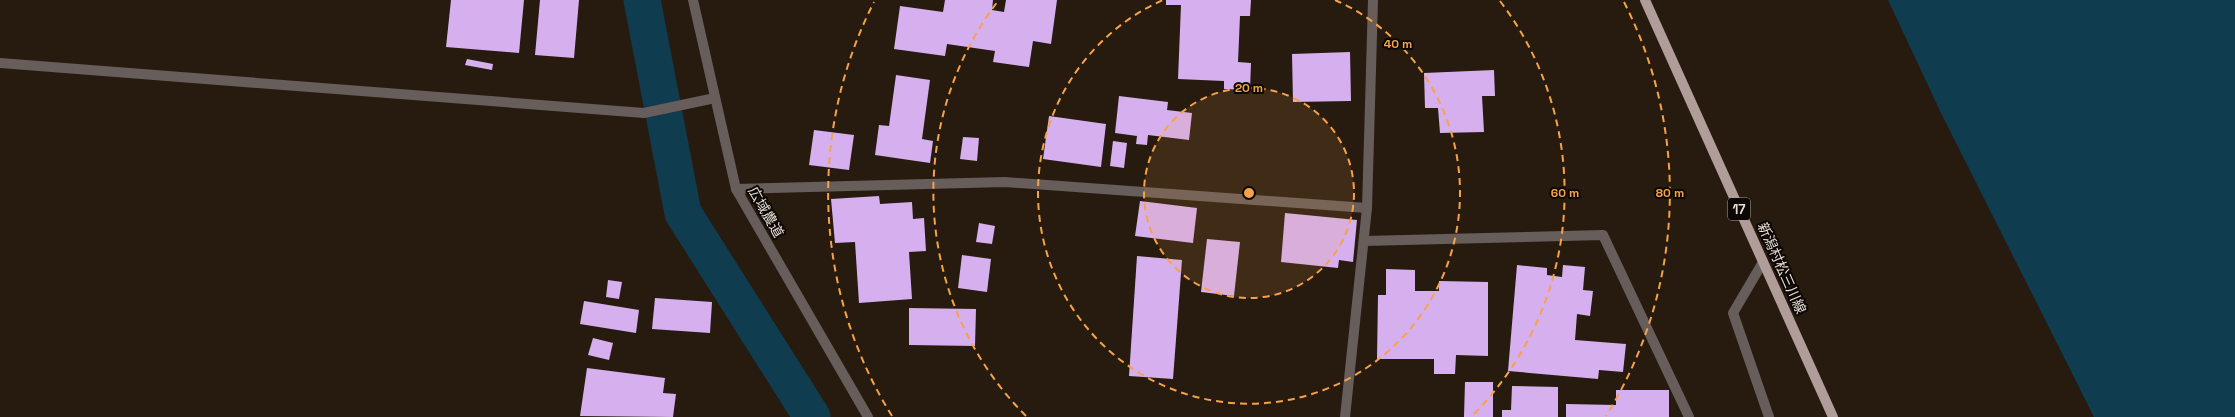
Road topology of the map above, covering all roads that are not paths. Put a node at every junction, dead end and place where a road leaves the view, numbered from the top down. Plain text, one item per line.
1 (693, 0) edge
2 (1373, 0) edge
3 (1645, 0) edge
4 (0, 63) edge
5 (715, 98) junction
6 (736, 189) junction
7 (1367, 208) junction
8 (1364, 242) junction
9 (1763, 262) junction
10 (868, 417) edge
11 (1345, 417) edge
12 (1689, 417) edge
13 (1769, 417) edge
14 (1833, 417) edge

1 - 5 street, 広域農道
2 - 7 street
3 - 9 main road, 新潟村松三川線 / 17
4 - 5 street
5 - 6 street, 広域農道
6 - 7 street
6 - 10 street, 広域農道
7 - 8 street
8 - 11 street
8 - 12 street
9 - 13 street
9 - 14 main road, 新潟村松三川線 / 17

